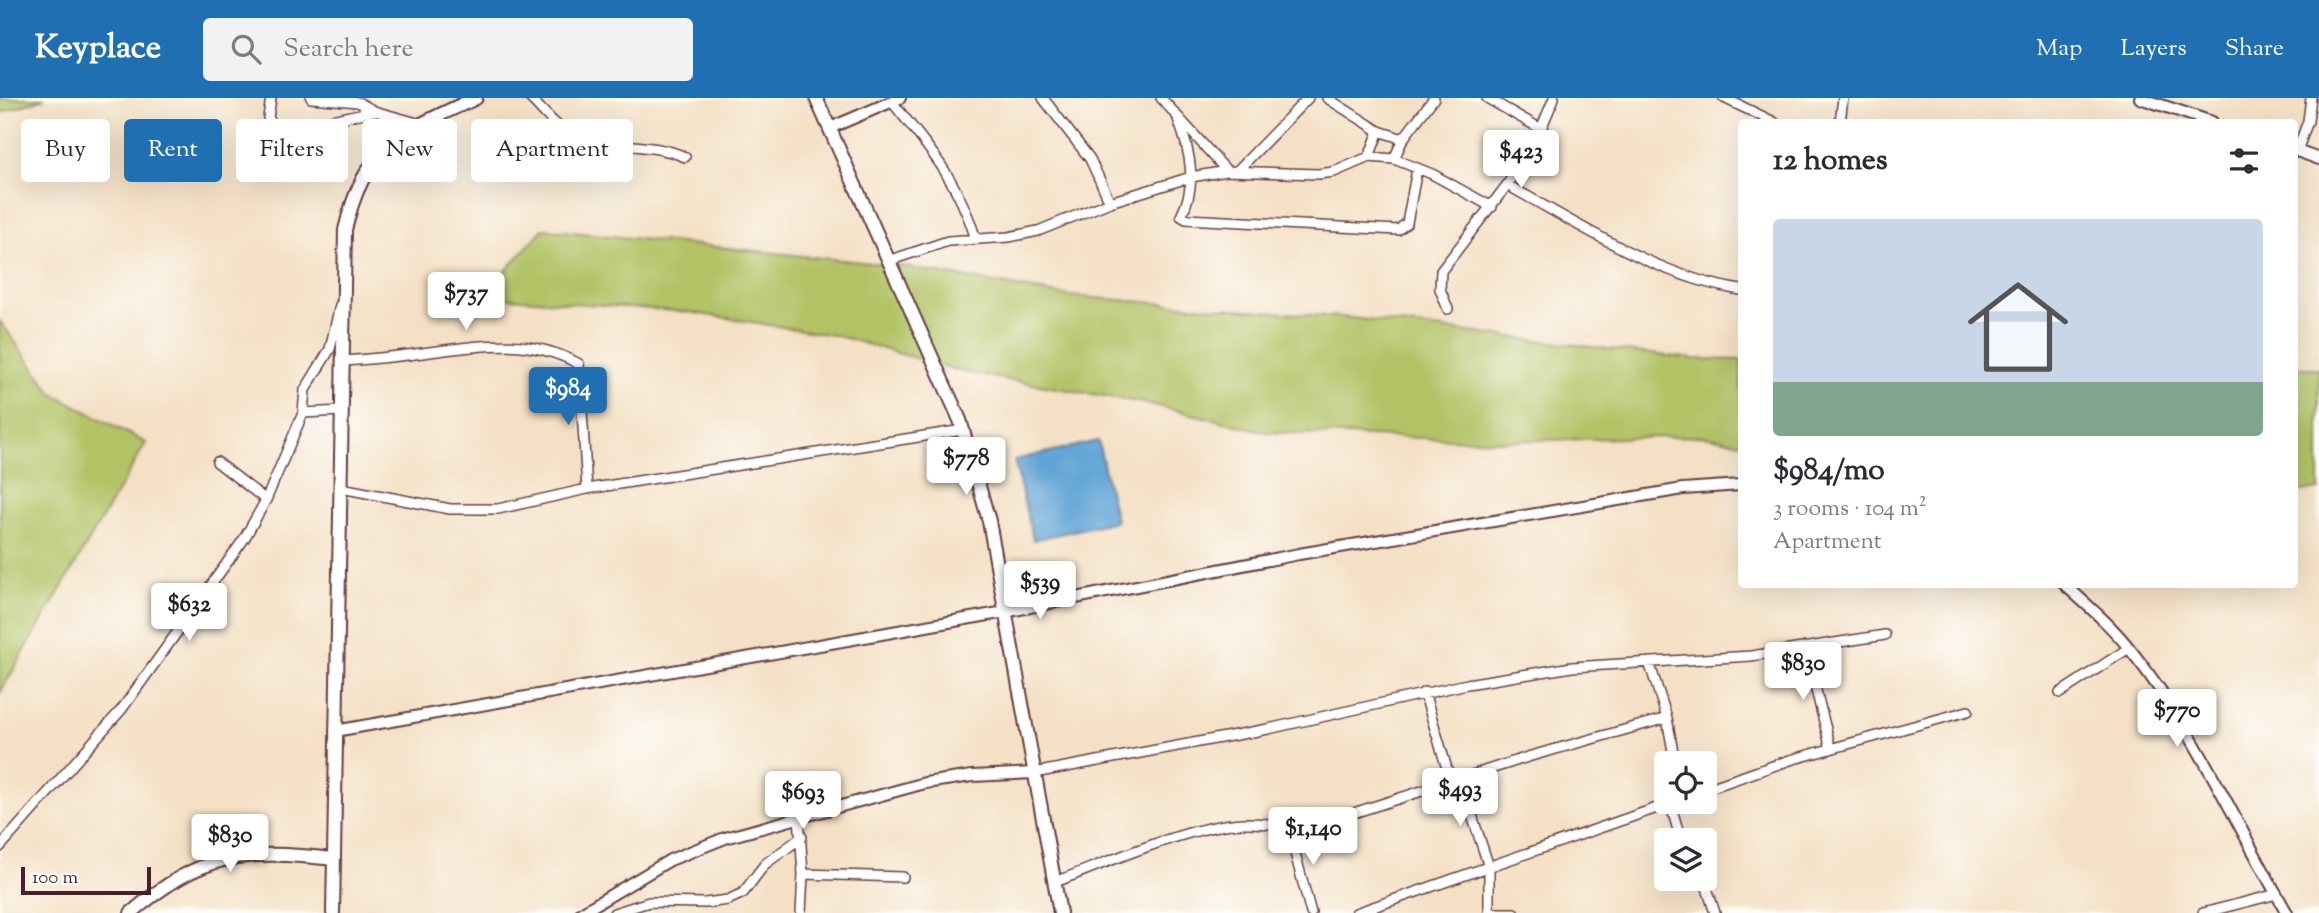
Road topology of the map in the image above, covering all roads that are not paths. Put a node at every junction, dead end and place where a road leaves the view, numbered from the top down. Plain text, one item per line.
1 (271, 98) edge
2 (311, 98) edge
3 (476, 98) edge
4 (530, 98) edge
5 (816, 98) edge
6 (1043, 98) edge
7 (1308, 98) edge
8 (1327, 98) edge
9 (1434, 98) edge
10 (1487, 98) edge
11 (1554, 98) edge
12 (1724, 98) edge
13 (1843, 98) edge
14 (2140, 98) edge
15 (2311, 98) edge
16 (1164, 99) edge
17 (896, 100) edge
18 (366, 101) edge
19 (374, 111) junction
20 (403, 119) edge
21 (432, 119) edge
22 (1178, 119) junction
23 (1768, 119) edge
24 (1840, 119) edge
25 (2203, 119) edge
26 (830, 128) junction
27 (1541, 129) junction
28 (1379, 131) junction
29 (1403, 139) junction
30 (2298, 146) edge
31 (2298, 152) edge
32 (685, 157) dead end
33 (1368, 157) junction
34 (1394, 159) junction
35 (2319, 159) edge
36 (1418, 169) junction
37 (1232, 171) junction
38 (1191, 177) junction
39 (362, 180) edge
40 (1507, 185) junction
41 (1111, 202) junction
42 (1492, 207) junction
43 (976, 239) junction
44 (888, 261) junction
45 (344, 288) junction
46 (1738, 289) edge
47 (1448, 309) dead end
48 (344, 362) junction
49 (342, 411) junction
50 (303, 413) junction
51 (963, 430) junction
52 (217, 462) dead end
53 (1738, 485) edge
54 (341, 488) junction
55 (587, 489) junction
56 (266, 499) junction
57 (2068, 588) edge
58 (1005, 612) junction
59 (1885, 635) dead end
60 (1805, 647) junction
61 (2129, 648) junction
62 (1649, 662) junction
63 (1424, 692) junction
64 (2060, 694) dead end
65 (1968, 711) dead end
66 (1667, 718) junction
67 (335, 731) junction
68 (1830, 749) junction
69 (1673, 751) edge
70 (1034, 773) junction
71 (1456, 781) junction
72 (1717, 786) edge
73 (1654, 808) edge
74 (799, 816) junction
75 (1288, 827) junction
76 (802, 837) junction
77 (0, 847) edge
78 (334, 859) junction
79 (1489, 867) junction
80 (803, 874) junction
81 (903, 877) dead end
82 (1055, 883) junction
83 (1706, 891) edge
84 (2277, 894) junction
85 (592, 910) edge
86 (131, 913) edge
87 (333, 913) edge
88 (581, 913) edge
89 (614, 913) edge
90 (801, 913) edge
91 (1060, 913) edge
92 (1311, 913) edge
93 (1356, 913) edge
94 (1490, 913) edge
95 (1510, 913) edge
96 (1715, 913) edge
97 (2203, 913) edge
98 (2287, 913) edge

1 - 19 street
2 - 18 street
3 - 21 main road
4 - 32 street
5 - 26 main road
6 - 41 street
7 - 37 street
8 - 28 street
9 - 29 street
10 - 27 street
11 - 27 street
12 - 23 street
13 - 24 street
14 - 25 street
15 - 30 street
16 - 22 street
17 - 26 street
17 - 43 street
18 - 19 street
19 - 20 street
22 - 37 street
22 - 38 street
26 - 44 main road
27 - 40 street
28 - 29 street
28 - 33 street
29 - 34 street
31 - 35 street
33 - 34 street
33 - 37 street
34 - 36 street
36 - 38 street
36 - 42 street
37 - 38 street
38 - 41 street
39 - 45 main road
40 - 42 street
40 - 46 street
41 - 43 street
42 - 47 street
43 - 44 street
44 - 51 main road
45 - 48 main road
45 - 50 street
48 - 49 main road
48 - 55 street
49 - 50 street
49 - 54 main road
50 - 56 street
51 - 55 street
51 - 58 main road
52 - 56 street
53 - 58 street
54 - 55 street
54 - 67 main road
56 - 77 street
57 - 61 street
58 - 67 street
58 - 70 main road
59 - 60 street
60 - 62 street
60 - 68 street
61 - 64 street
61 - 84 street
62 - 63 street
62 - 66 street
63 - 70 street
63 - 71 street
65 - 68 street
66 - 69 street
66 - 71 street
67 - 78 main road
68 - 72 street
70 - 74 street
70 - 82 main road
71 - 75 street
71 - 79 street
73 - 79 street
74 - 76 street
74 - 85 street
75 - 82 street
75 - 92 street
76 - 80 street
76 - 89 street
78 - 86 main road
78 - 87 main road
79 - 93 street
79 - 94 street
80 - 81 street
80 - 90 street
82 - 91 main road
83 - 96 street
84 - 97 street
84 - 98 street
85 - 88 street
94 - 95 street

